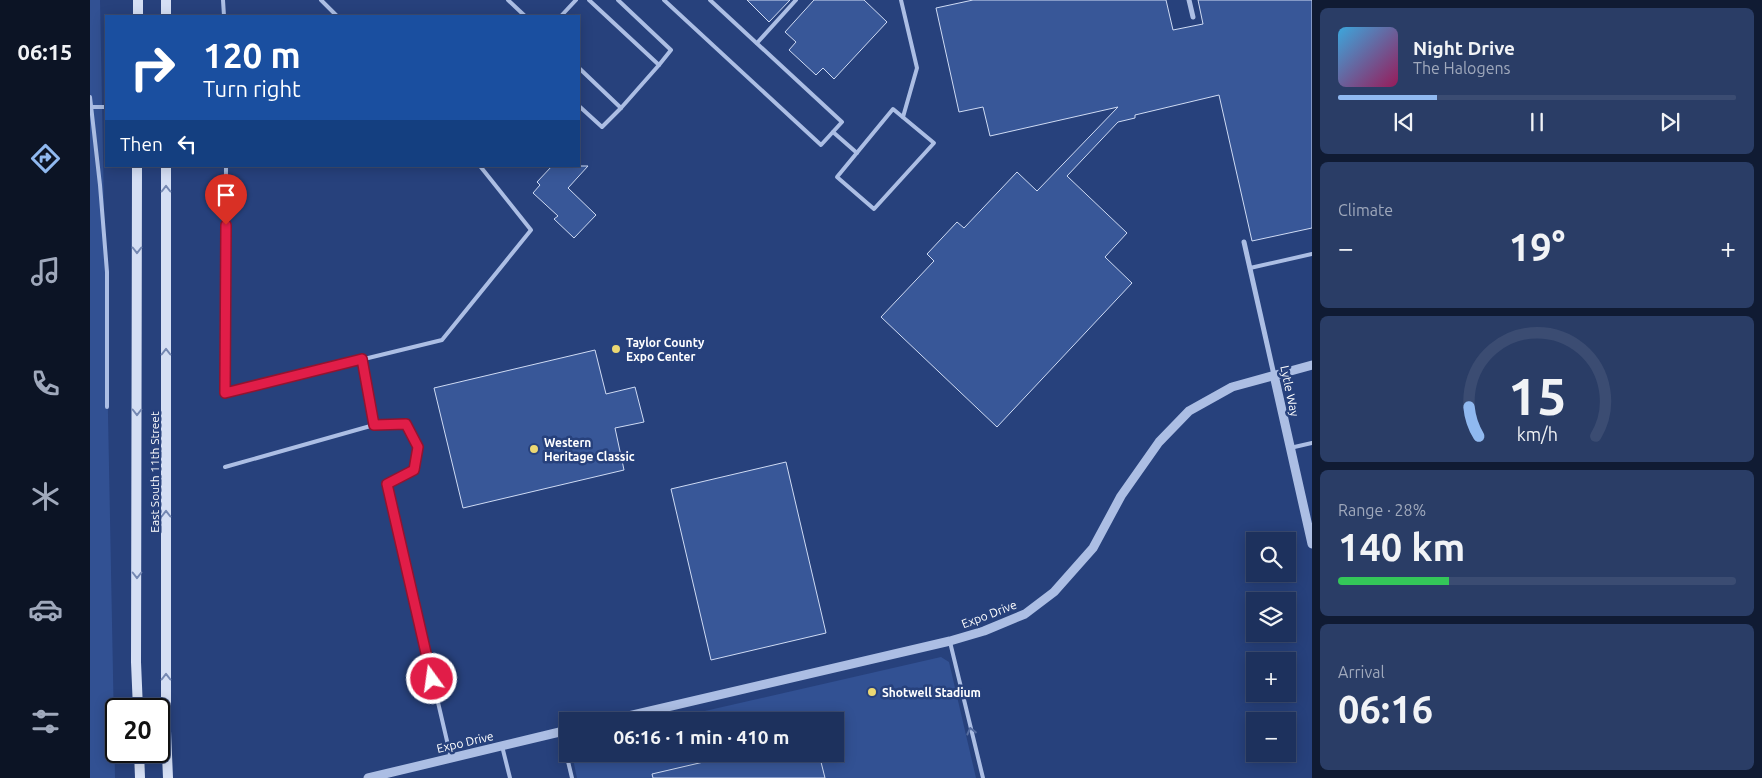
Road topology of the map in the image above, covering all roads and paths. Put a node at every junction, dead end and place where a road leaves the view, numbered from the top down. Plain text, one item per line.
1 (138, 0) edge
2 (166, 0) edge
3 (223, 0) edge
4 (321, 0) edge
5 (508, 0) edge
6 (576, 0) edge
7 (589, 0) edge
8 (618, 0) edge
9 (664, 0) edge
10 (710, 0) edge
11 (796, 0) edge
12 (901, 0) edge
13 (1189, 0) edge
14 (138, 15) edge
15 (166, 15) edge
16 (224, 15) edge
17 (336, 15) edge
18 (523, 15) edge
19 (562, 15) edge
20 (1193, 17) dead end
21 (757, 43) junction
22 (659, 64) junction
23 (580, 69) edge
24 (90, 97) edge
25 (91, 107) edge
26 (105, 107) edge
27 (580, 107) edge
28 (621, 108) junction
29 (903, 117) junction
30 (833, 132) junction
31 (857, 153) junction
32 (137, 167) edge
33 (166, 167) edge
34 (226, 167) edge
35 (481, 167) edge
36 (1244, 242) dead end
37 (1312, 254) edge
38 (1250, 268) junction
39 (362, 359) junction
40 (1312, 365) edge
41 (1274, 375) junction
42 (108, 407) dead end
43 (374, 425) junction
44 (1312, 442) edge
45 (1290, 448) junction
46 (225, 466) dead end
47 (1312, 544) edge
48 (950, 641) junction
49 (138, 698) edge
50 (646, 712) edge
51 (559, 732) edge
52 (502, 746) junction
53 (451, 758) junction
54 (569, 762) edge
55 (139, 763) edge
56 (401, 774) edge
57 (140, 778) edge
58 (168, 778) edge
59 (368, 778) edge
60 (510, 778) edge
61 (572, 778) edge
62 (983, 778) edge

1 - 14 main road
2 - 15 main road
3 - 16 lane
4 - 17 lane
5 - 18 lane
6 - 19 lane
7 - 22 lane
8 - 22 lane
9 - 30 lane
10 - 21 lane
11 - 21 lane
12 - 29 lane
13 - 20 street
21 - 30 lane
22 - 28 lane
23 - 28 lane
24 - 25 lane
25 - 26 lane
25 - 42 lane
27 - 28 lane
29 - 31 lane
29 - 31 lane
30 - 31 lane
32 -> 49 main road, East South 11th Street
58 -> 33 main road, East South 11th Street
34 - 39 lane
35 - 39 lane
36 - 38 street, Lytle Way
37 - 38 lane
38 - 41 street, Lytle Way
39 - 43 lane
40 - 41 street, Expo Drive
41 - 45 street, Lytle Way
41 - 48 street, Expo Drive
43 - 46 lane
43 - 53 lane
44 - 45 lane
45 - 47 street, Lytle Way
48 - 50 street, Expo Drive
62 -> 48 lane
51 - 52 street, Expo Drive
52 - 53 street, Expo Drive
52 - 60 lane
53 - 56 street, Expo Drive
54 - 61 lane
55 - 57 main road
56 - 59 street, Expo Drive

